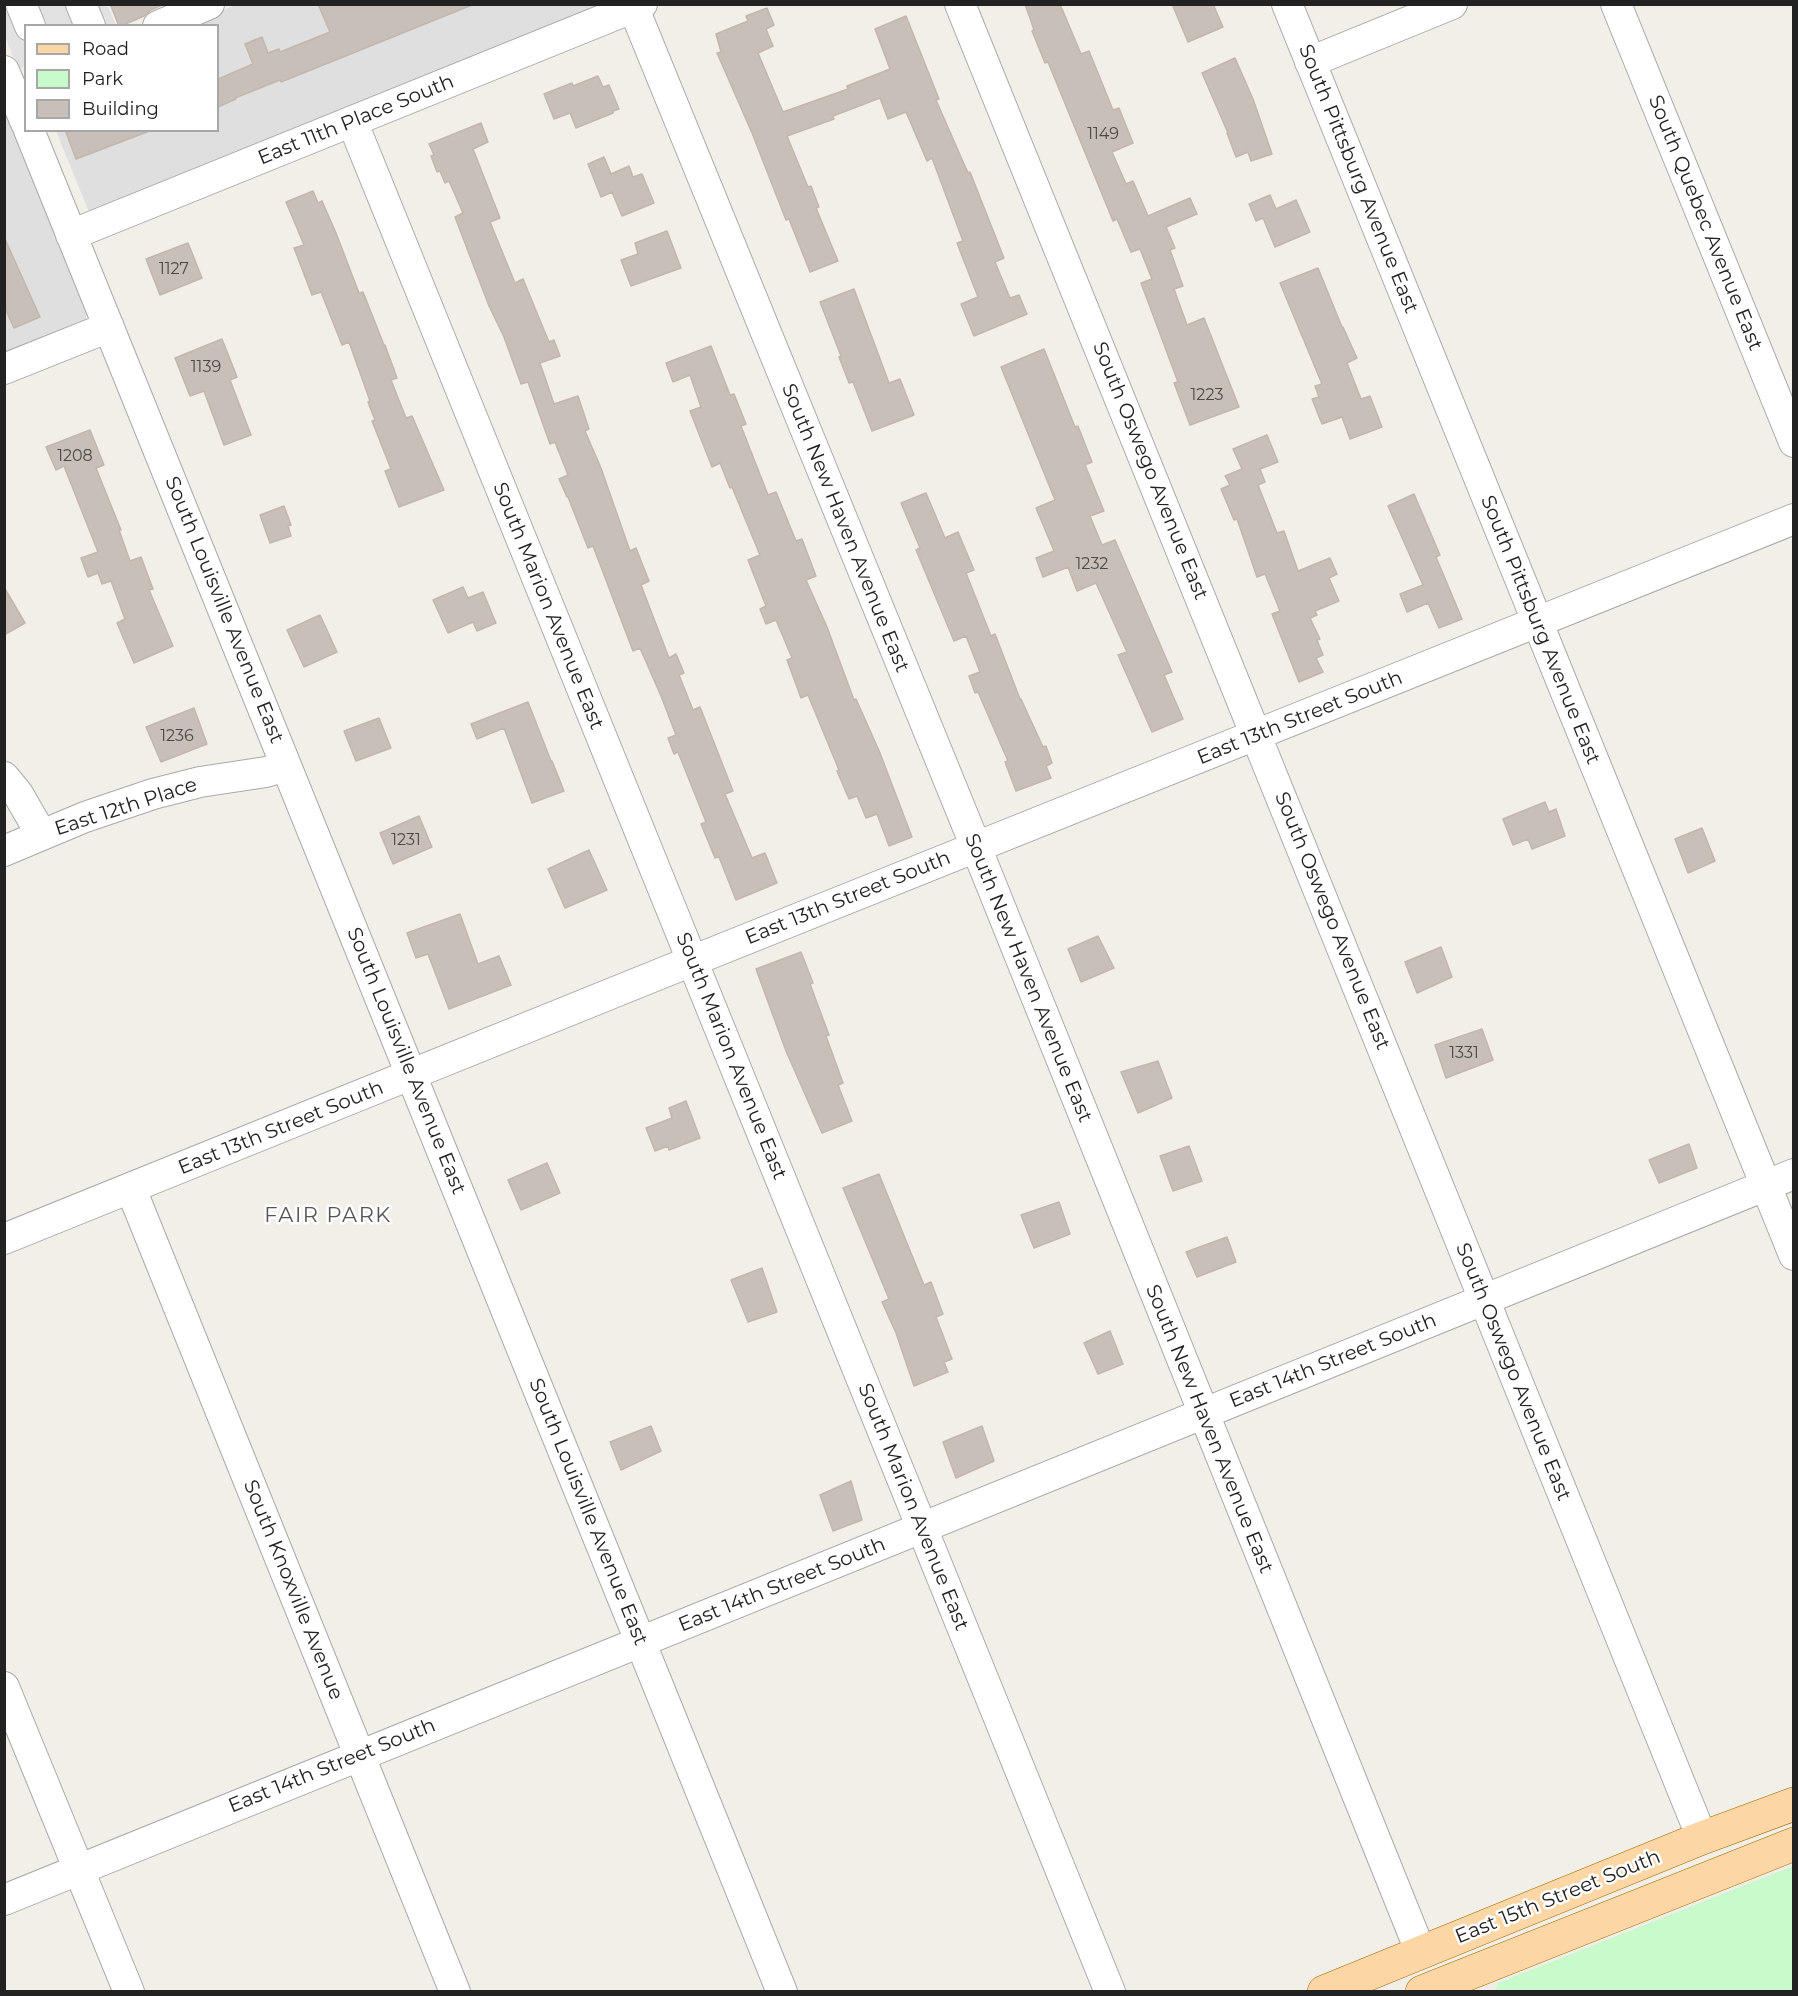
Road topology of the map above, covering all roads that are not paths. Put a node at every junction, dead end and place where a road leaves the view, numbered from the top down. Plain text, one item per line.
1 (21, 4) edge
2 (81, 4) edge
3 (209, 4) edge
4 (960, 4) edge
5 (1287, 4) edge
6 (1452, 4) edge
7 (1616, 4) edge
8 (636, 6) edge
9 (29, 24) edge
10 (89, 24) edge
11 (163, 24) edge
12 (1310, 62) junction
13 (10, 78) edge
14 (24, 117) edge
15 (352, 121) junction
16 (30, 132) edge
17 (71, 235) junction
18 (109, 327) junction
19 (4, 369) edge
20 (1794, 442) edge
21 (1794, 519) edge
22 (1536, 622) junction
23 (1257, 735) junction
24 (286, 766) junction
25 (4, 777) edge
26 (41, 834) junction
27 (976, 848) junction
28 (4, 851) edge
29 (692, 961) junction
30 (411, 1075) junction
31 (1794, 1174) edge
32 (1766, 1186) junction
33 (130, 1189) junction
34 (4, 1239) edge
35 (1794, 1255) edge
36 (1484, 1300) junction
37 (1203, 1414) junction
38 (922, 1529) junction
39 (640, 1642) junction
40 (4, 1687) edge
41 (360, 1755) junction
42 (1794, 1804) edge
43 (1702, 1838) junction
44 (1794, 1844) edge
45 (79, 1870) junction
46 (1716, 1873) junction
47 (4, 1900) edge
48 (1421, 1953) junction
49 (1424, 1991) edge
50 (129, 1992) edge
51 (456, 1992) edge
52 (782, 1992) edge
53 (1110, 1992) edge
54 (1324, 1992) edge

1 - 9 street
2 - 10 street
3 - 11 street
4 - 23 street, South Oswego Avenue East
5 - 12 street, South Pittsburg Avenue East
6 - 12 street
7 - 20 street, South Quebec Avenue East
8 - 15 street, East 11th Place South
8 - 27 street, South New Haven Avenue East
12 - 22 street, South Pittsburg Avenue East
13 - 14 street
15 - 17 street, East 11th Place South
15 - 29 street, South Marion Avenue East
16 - 17 street, South Louisville Avenue East
17 - 18 street, South Louisville Avenue East
18 - 19 street
18 - 24 street, South Louisville Avenue East
21 - 22 street, East 13th Street South
22 - 23 street, East 13th Street South
22 - 32 street, South Pittsburg Avenue East
23 - 27 street, East 13th Street South
23 - 36 street, South Oswego Avenue East
24 - 26 street, East 12th Place
24 - 30 street, South Louisville Avenue East
25 - 26 street
26 - 28 street, East 12th Place
27 - 29 street, East 13th Street South
27 - 37 street, South New Haven Avenue East
29 - 30 street, East 13th Street South
29 - 38 street, South Marion Avenue East
30 - 33 street, East 13th Street South
30 - 39 street, South Louisville Avenue East
31 - 32 street, East 14th Street South
32 - 35 street, South Pittsburg Avenue East
32 - 36 street, East 14th Street South
33 - 34 street, East 13th Street South
33 - 41 street, South Knoxville Avenue
36 - 37 street, East 14th Street South
36 - 43 street, South Oswego Avenue East
37 - 38 street, East 14th Street South
37 - 48 street, South New Haven Avenue East
38 - 39 street, East 14th Street South
38 - 53 street, South Marion Avenue East
39 - 41 street, East 14th Street South
39 - 52 street, South Louisville Avenue East
40 - 45 street
41 - 45 street, East 14th Street South
41 - 51 street, South Knoxville Avenue
42 - 43 main road, East 15th Street South
43 - 46 main road
43 - 48 main road, East 15th Street South
44 - 46 main road, East 15th Street South
45 - 47 street, East 14th Street South
45 - 50 street
46 - 49 main road, East 15th Street South
48 - 49 main road
48 - 54 main road, East 15th Street South

